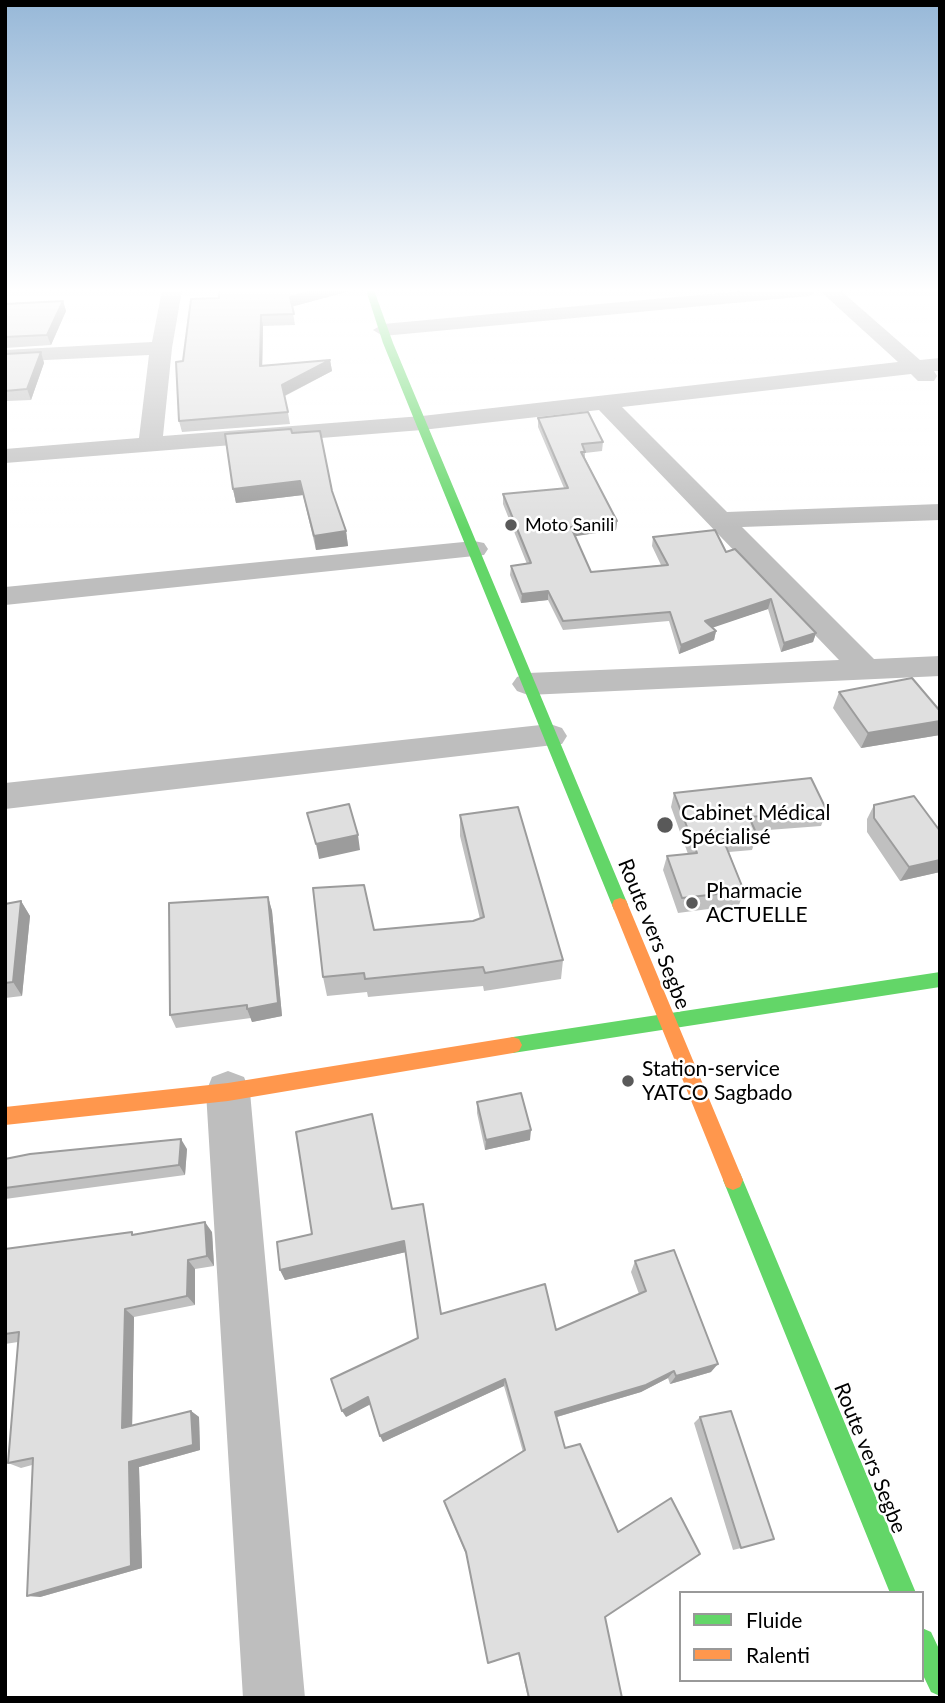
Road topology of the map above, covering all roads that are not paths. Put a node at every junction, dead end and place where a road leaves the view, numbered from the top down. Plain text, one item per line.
1 (159, 369) edge
2 (400, 369) edge
3 (887, 369) edge
4 (919, 369) edge
5 (940, 389) edge
6 (606, 404) junction
7 (422, 423) junction
8 (150, 445) junction
9 (5, 456) edge
10 (940, 512) edge
11 (722, 520) junction
12 (474, 549) junction
13 (5, 596) edge
14 (940, 666) edge
15 (866, 669) junction
16 (528, 684) junction
17 (550, 736) junction
18 (5, 796) edge
19 (940, 979) edge
20 (667, 1019) junction
21 (228, 1092) junction
22 (5, 1116) edge
23 (901, 1591) edge
24 (924, 1646) edge
25 (940, 1683) edge
26 (274, 1698) edge

1 - 8 street
2 - 7 main road, Route vers Segbe
3 - 6 street
4 - 5 street
6 - 7 street
6 - 11 street
7 - 8 street
7 - 12 main road, Route vers Segbe
8 - 9 street
10 - 11 street
11 - 15 street
12 - 13 street
12 - 16 main road, Route vers Segbe
14 - 15 street
15 - 16 street
16 - 17 main road, Route vers Segbe
17 - 18 street
17 - 20 main road, Route vers Segbe
19 - 20 main road
20 - 21 main road
20 - 23 main road, Route vers Segbe
21 - 22 main road
21 - 26 street
24 - 25 main road

